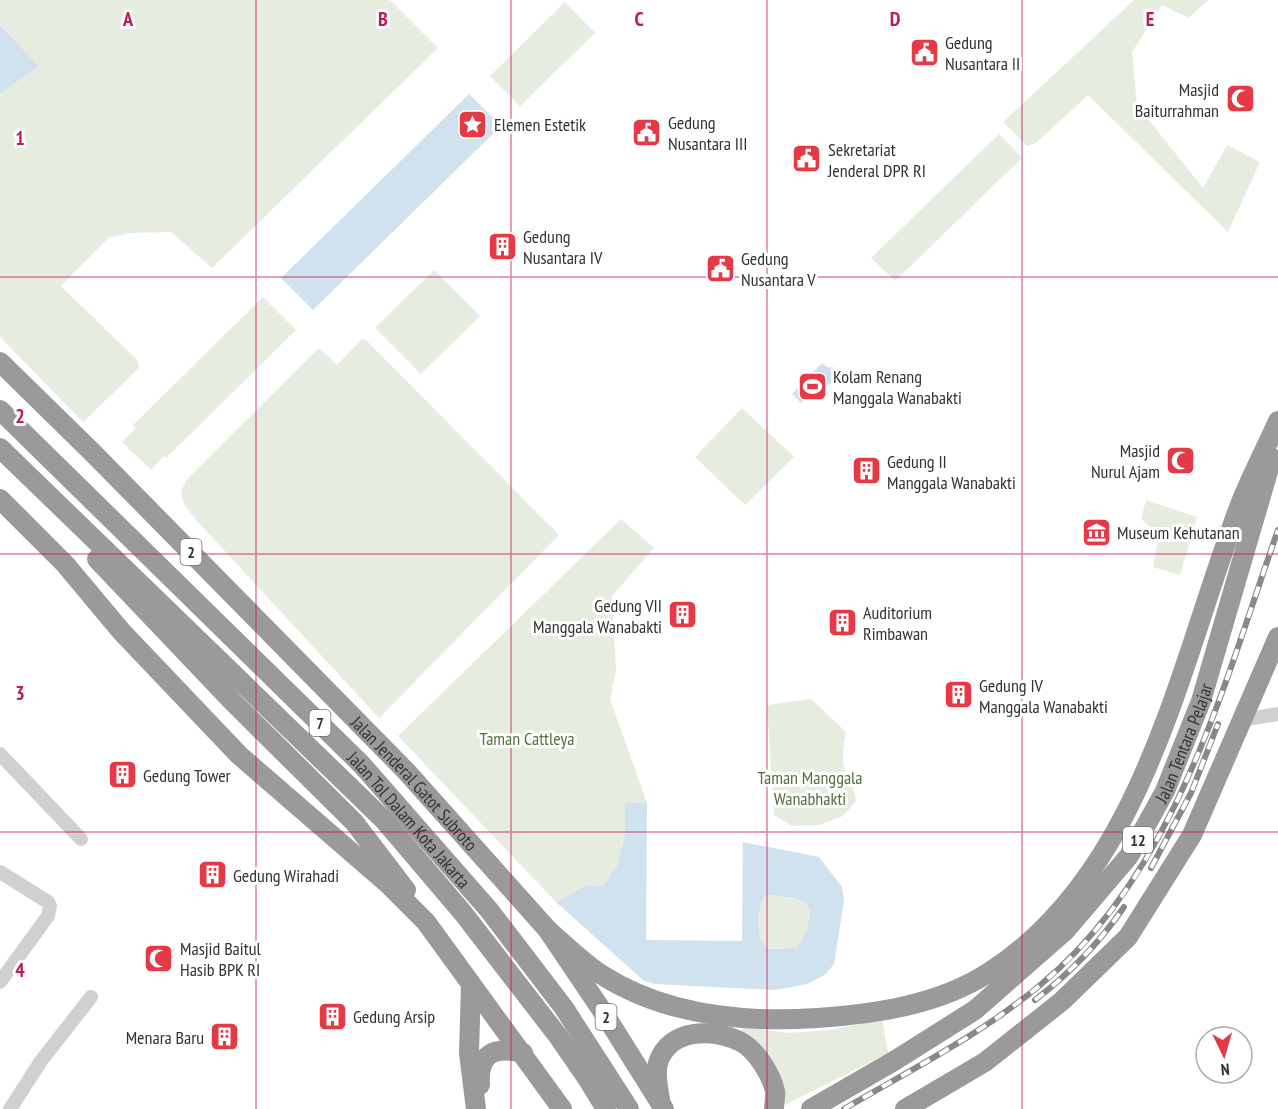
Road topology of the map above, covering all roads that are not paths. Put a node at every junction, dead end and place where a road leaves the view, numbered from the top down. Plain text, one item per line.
1 (0, 362) edge
2 (0, 410) edge
3 (1278, 421) edge
4 (1278, 436) edge
5 (7, 455) edge
6 (0, 500) edge
7 (1278, 637) edge
8 (1278, 714) edge
9 (1241, 720) junction
10 (0, 754) edge
11 (81, 839) dead end
12 (0, 872) edge
13 (426, 922) junction
14 (1061, 923) junction
15 (546, 929) junction
16 (0, 982) edge
17 (471, 984) junction
18 (91, 997) dead end
19 (523, 1053) junction
20 (596, 1073) junction
21 (662, 1106) edge
22 (10, 1109) edge
23 (476, 1109) edge
24 (484, 1109) edge
25 (562, 1109) edge
26 (606, 1109) edge
27 (629, 1109) edge
28 (774, 1109) edge
29 (811, 1109) edge
30 (905, 1109) edge

1 - 15 highway, Jalan Jenderal Gatot Subroto / 2
2 - 20 highway, Jalan Tol Dalam Kota Jakarta / 7
3 - 14 highway
4 - 14 highway, Jalan Tentara Pelajar / 12
5 - 13 highway
5 - 20 highway, Jalan Tol Dalam Kota Jakarta / 7
6 - 13 highway
7 - 9 highway, 12
8 - 9 street
9 - 30 highway, 12
10 - 11 street
12 - 16 street
13 - 17 highway
14 - 15 highway
14 - 29 highway, Jalan Tentara Pelajar / 12
15 - 21 highway, Jalan Jenderal Gatot Subroto / 2
17 - 19 highway
17 - 23 highway
18 - 22 street
19 - 24 highway
19 - 25 highway
20 - 26 highway, Jalan Tol Dalam Kota Jakarta / 7
20 - 27 highway, Jalan Tol Dalam Kota Jakarta / 7
21 - 28 highway

